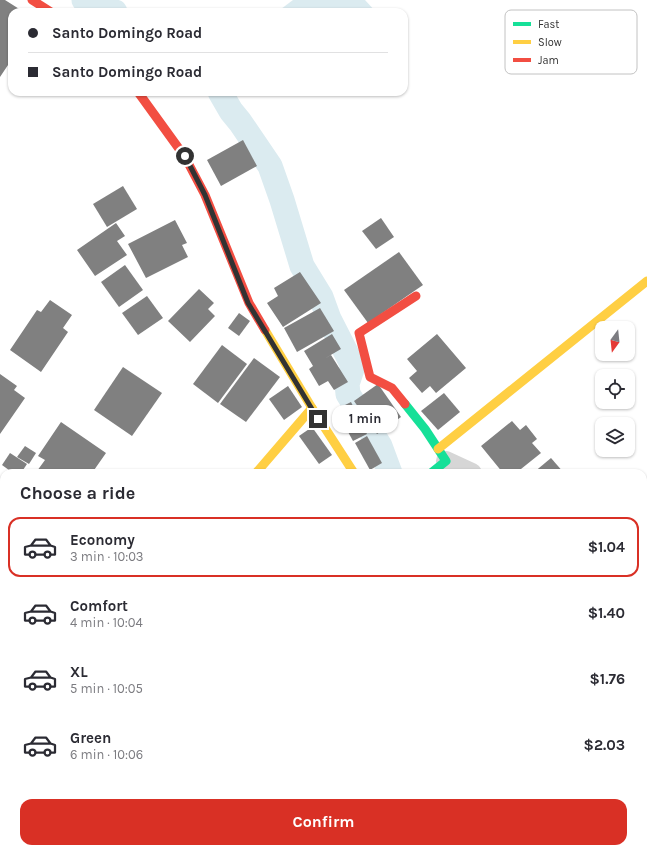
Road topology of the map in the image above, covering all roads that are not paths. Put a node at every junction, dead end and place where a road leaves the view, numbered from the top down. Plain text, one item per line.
1 (32, 0) edge
2 (44, 8) edge
3 (141, 96) edge
4 (647, 281) edge
5 (416, 296) dead end
6 (312, 408) junction
7 (438, 461) edge
8 (259, 469) edge
9 (351, 469) edge
10 (461, 469) edge

1 - 2 street
3 - 6 street
4 - 7 street
5 - 7 street
6 - 8 street
6 - 9 street
7 - 10 street

